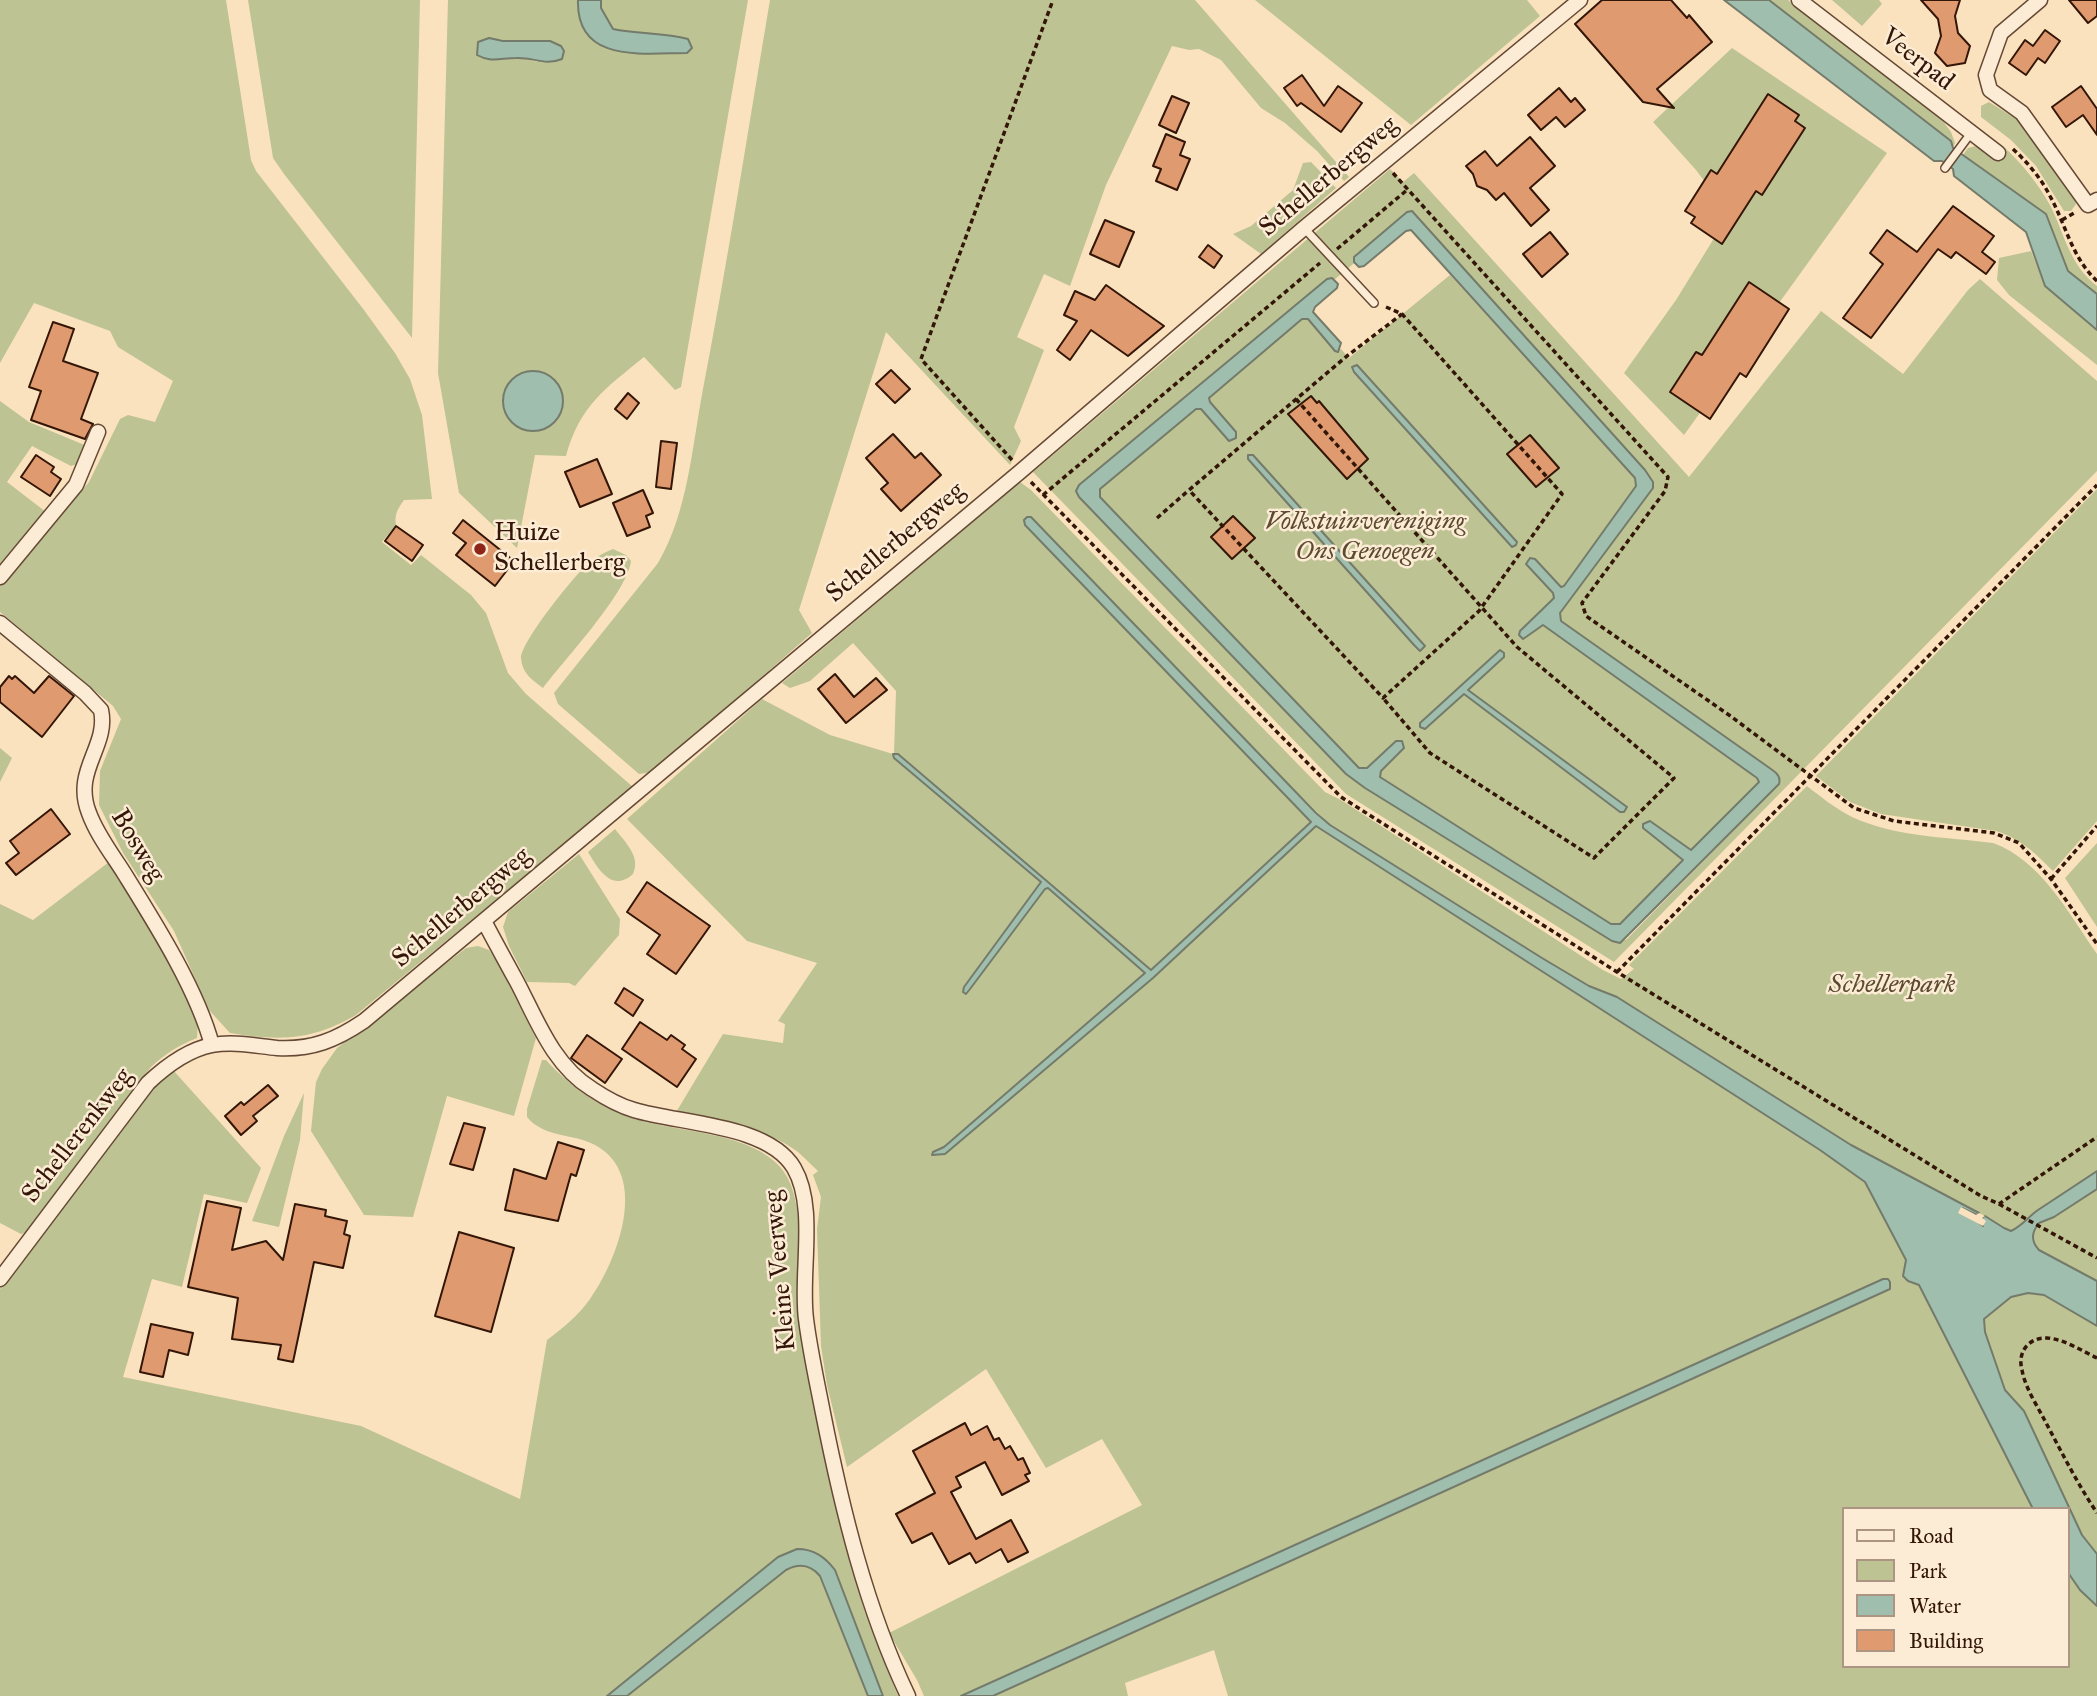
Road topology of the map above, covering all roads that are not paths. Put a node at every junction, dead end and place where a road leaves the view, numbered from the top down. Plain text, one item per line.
1 (1580, 0) edge
2 (1799, 0) edge
3 (2040, 0) edge
4 (1967, 139) junction
5 (2004, 150) road end
6 (1945, 168) dead end
7 (2097, 200) edge
8 (1304, 228) junction
9 (1374, 303) road end
10 (97, 432) dead end
11 (0, 577) edge
12 (0, 623) edge
13 (484, 921) junction
14 (212, 1045) junction
15 (0, 1279) edge
16 (908, 1696) edge

1 - 8 street, Schellerbergweg
2 - 4 street, Veerpad
3 - 7 street
4 - 5 street, Veerpad
4 - 6 lane
8 - 9 lane
8 - 13 street, Schellerbergweg
10 - 11 street
12 - 14 street, Bosweg
13 - 14 street, Schellerbergweg
13 - 16 street, Kleine Veerweg
14 - 15 street, Schellerenkweg

